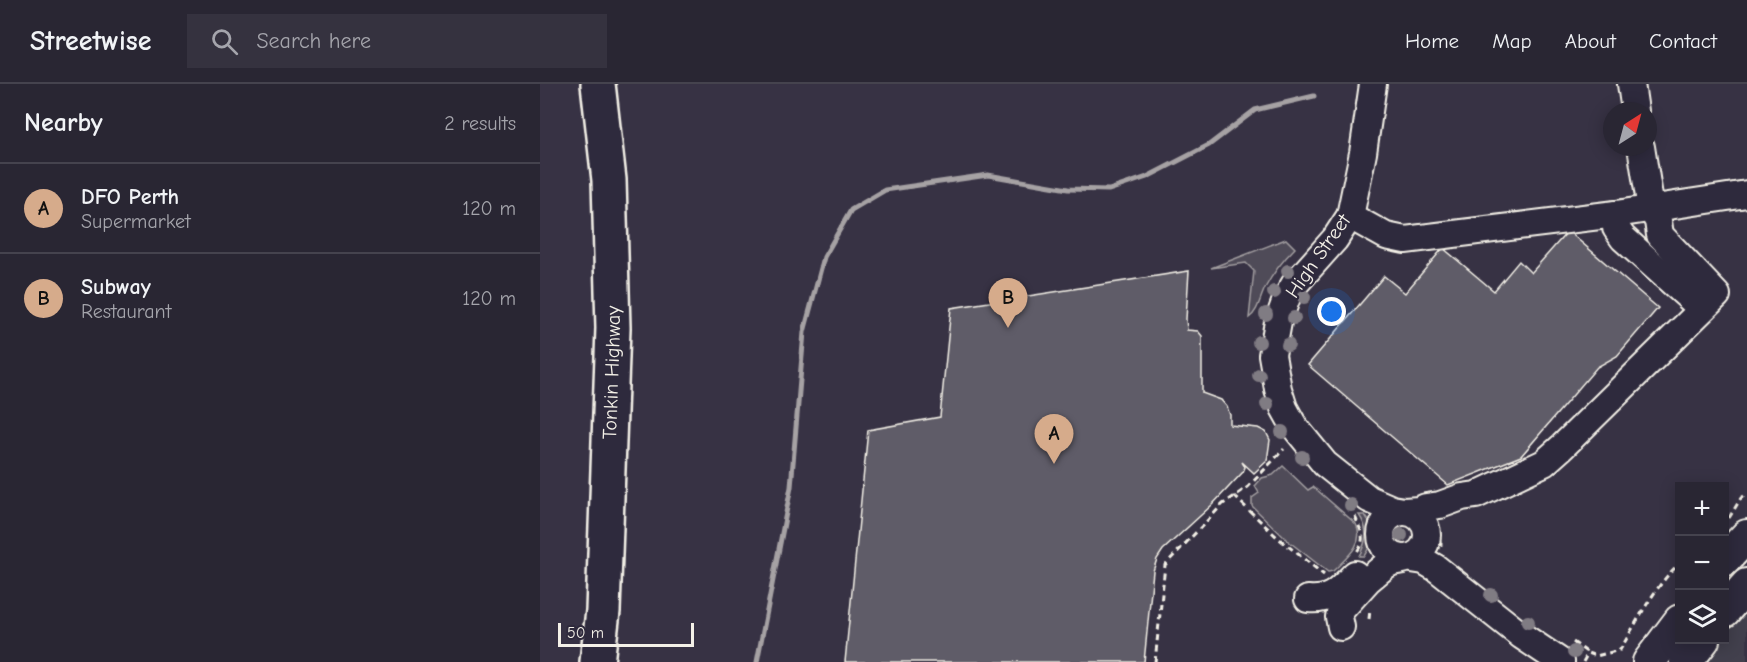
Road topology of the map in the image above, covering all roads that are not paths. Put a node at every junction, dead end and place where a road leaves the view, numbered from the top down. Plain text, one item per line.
1 (598, 84) edge
2 (1373, 84) edge
3 (1631, 84) edge
4 (1634, 102) edge
5 (1642, 156) edge
6 (1747, 194) edge
7 (1651, 209) junction
8 (1616, 214) junction
9 (1350, 216) junction
10 (1709, 302) junction
11 (1476, 495) junction
12 (1369, 499) junction
13 (1404, 511) junction
14 (1381, 533) junction
15 (1747, 536) edge
16 (1436, 546) junction
17 (1729, 556) edge
18 (1404, 558) junction
19 (1747, 585) edge
20 (1729, 606) edge
21 (1675, 628) edge
22 (1699, 644) edge
23 (597, 662) edge
24 (1561, 662) edge
25 (1649, 662) edge
26 (1686, 662) edge

1 - 23 highway, Tonkin Highway
2 - 9 street, High Street
3 - 4 street
5 - 7 street
6 - 7 street
7 - 8 street
7 - 10 street
8 - 9 street
8 - 10 street
9 - 12 street, High Street
10 - 11 street
11 - 13 street
11 - 16 street
12 - 13 street
12 - 14 street
13 - 14 street
13 - 16 street
14 - 18 street
14 - 18 street
15 - 17 main road
16 - 18 street
16 - 24 street
19 - 20 main road
21 - 25 main road
22 - 26 main road

